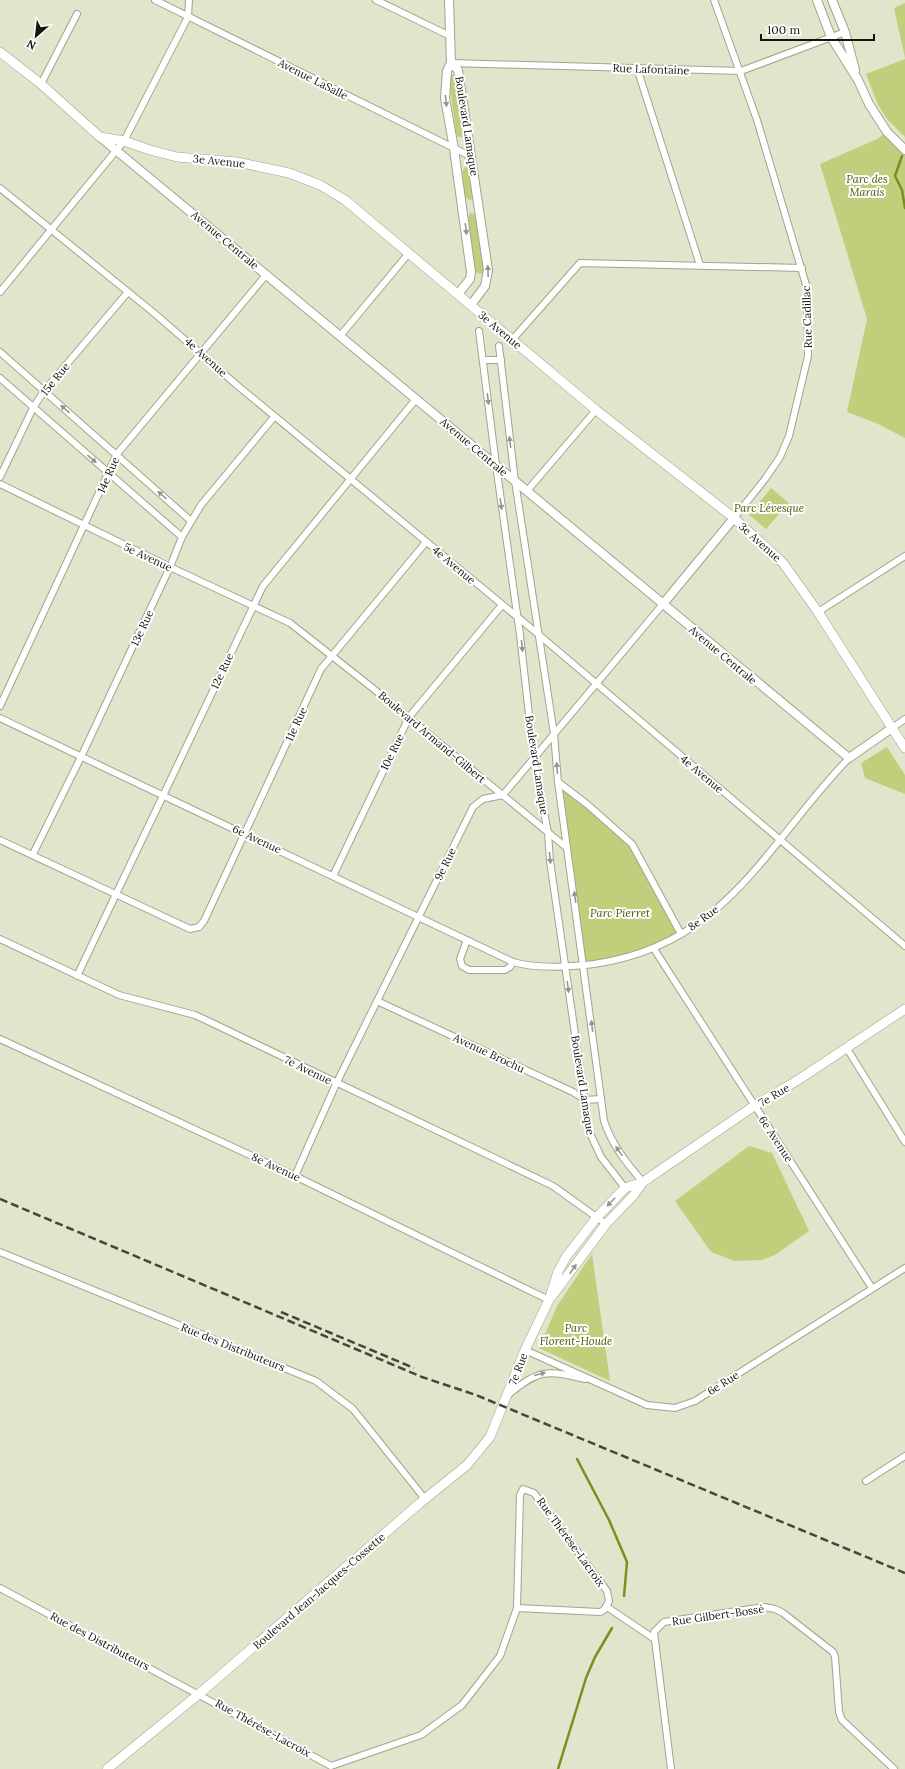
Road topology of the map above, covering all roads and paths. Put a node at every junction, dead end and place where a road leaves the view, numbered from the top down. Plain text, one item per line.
1 (155, 0) edge
2 (189, 0) edge
3 (376, 0) edge
4 (449, 0) edge
5 (714, 0) edge
6 (817, 0) edge
7 (832, 0) edge
8 (77, 14) dead end
9 (188, 17) junction
10 (845, 32) junction
11 (450, 36) junction
12 (831, 37) junction
13 (0, 52) edge
14 (450, 63) junction
15 (637, 68) junction
16 (740, 72) junction
17 (858, 80) junction
18 (41, 84) junction
19 (100, 137) junction
20 (124, 141) junction
21 (454, 149) junction
22 (905, 150) edge
23 (117, 151) junction
24 (472, 157) junction
25 (0, 188) edge
26 (52, 230) junction
27 (408, 253) junction
28 (700, 266) junction
29 (802, 268) junction
30 (266, 275) junction
31 (0, 292) edge
32 (128, 292) junction
33 (458, 294) junction
34 (471, 305) junction
35 (479, 331) dead end
36 (340, 336) junction
37 (512, 340) junction
38 (499, 346) dead end
39 (0, 352) edge
40 (200, 352) junction
41 (483, 360) junction
42 (501, 360) junction
43 (0, 378) edge
44 (44, 391) junction
45 (416, 399) junction
46 (33, 408) junction
47 (596, 410) junction
48 (274, 417) junction
49 (117, 454) junction
50 (496, 465) junction
51 (109, 474) junction
52 (0, 477) edge
53 (350, 480) junction
54 (515, 481) junction
55 (0, 484) edge
56 (527, 491) junction
57 (734, 518) junction
58 (191, 521) junction
59 (84, 526) junction
60 (182, 537) junction
61 (426, 542) junction
62 (905, 556) edge
63 (170, 567) junction
64 (663, 604) junction
65 (252, 605) junction
66 (502, 605) junction
67 (818, 612) junction
68 (518, 618) junction
69 (297, 627) joint
70 (538, 634) junction
71 (332, 657) junction
72 (596, 684) junction
73 (0, 706) edge
74 (409, 717) junction
75 (0, 718) edge
76 (905, 719) edge
77 (892, 728) junction
78 (554, 734) junction
79 (905, 748) edge
80 (81, 757) junction
81 (849, 758) junction
82 (534, 759) junction
83 (558, 782) junction
84 (503, 795) junction
85 (164, 796) junction
86 (548, 833) junction
87 (244, 834) junction
88 (0, 840) edge
89 (780, 840) junction
90 (566, 848) junction
91 (33, 854) junction
92 (333, 876) junction
93 (116, 895) junction
94 (418, 917) junction
95 (681, 934) junction
96 (0, 939) edge
97 (467, 940) junction
98 (905, 946) edge
99 (654, 949) junction
100 (513, 962) junction
101 (584, 965) junction
102 (565, 966) junction
103 (77, 976) junction
104 (377, 1001) junction
105 (905, 1009) edge
106 (0, 1039) edge
107 (846, 1047) junction
108 (336, 1084) junction
109 (601, 1099) junction
110 (585, 1100) junction
111 (754, 1106) junction
112 (905, 1142) edge
113 (295, 1176) junction
114 (643, 1182) junction
115 (625, 1188) junction
116 (597, 1217) junction
117 (606, 1224) junction
118 (0, 1252) edge
119 (905, 1268) edge
120 (872, 1288) junction
121 (549, 1300) junction
122 (525, 1350) junction
123 (591, 1380) junction
124 (508, 1395) junction
125 (905, 1456) edge
126 (866, 1481) dead end
127 (425, 1499) junction
128 (0, 1588) edge
129 (607, 1607) junction
130 (517, 1608) junction
131 (653, 1638) junction
132 (199, 1694) junction
133 (107, 1769) edge
134 (671, 1769) edge
135 (894, 1769) edge

1 - 9 street, Avenue LaSalle
2 - 9 street
3 - 11 street
4 - 11 street
5 - 16 street, Rue Cadillac
6 - 12 street
7 - 10 street
8 - 18 street
9 - 20 street
9 - 21 street, Avenue LaSalle
10 - 12 street, Rue Lafontaine
10 - 17 street
11 - 14 street
12 - 16 street, Rue Lafontaine
12 - 17 street
13 - 18 main road
14 - 15 street, Rue Lafontaine
14 -> 21 street, Boulevard Lamaque
14 - 24 street, Boulevard Lamaque
15 - 16 street, Rue Lafontaine
15 - 28 street
16 - 29 street, Rue Cadillac
17 - 22 street
18 - 19 main road
19 - 20 main road, 3e Avenue
19 - 23 street, Avenue Centrale
20 - 23 street
20 - 27 main road, 3e Avenue
21 - 24 street, Avenue LaSalle
21 -> 33 street, Boulevard Lamaque
23 - 26 street
23 - 30 street, Avenue Centrale
34 -> 24 street, Boulevard Lamaque
25 - 26 street, 4e Avenue
26 - 31 street
26 - 32 street, 4e Avenue
27 - 33 main road, 3e Avenue
27 - 36 street
28 - 29 street
28 - 37 street
29 - 57 street, Rue Cadillac
30 - 36 street, Avenue Centrale
30 - 40 street, 14e Rue
32 - 40 street, 4e Avenue
32 - 44 street, 15e Rue
33 - 34 main road, 3e Avenue
34 - 37 main road, 3e Avenue
35 - 41 street, Boulevard Lamaque
36 - 45 street, Avenue Centrale
37 - 47 main road, 3e Avenue
38 - 42 street, Boulevard Lamaque
39 - 44 street
40 - 48 street, 4e Avenue
40 - 49 street, 14e Rue
41 - 42 street
41 -> 50 street, Boulevard Lamaque
54 -> 42 street, Boulevard Lamaque
43 - 46 street
44 - 46 street, 15e Rue
49 -> 44 street
45 - 50 street, Avenue Centrale
45 - 53 street, 12e Rue
46 -> 51 street
46 - 52 street, 15e Rue
47 - 56 street
47 - 57 main road, 3e Avenue
48 - 53 street, 4e Avenue
48 - 58 street, 13e Rue
49 - 51 street, 14e Rue
58 -> 49 street
50 - 54 street, Avenue Centrale
50 -> 68 street, Boulevard Lamaque
51 - 59 street, 14e Rue
51 - 60 street
53 - 61 street, 4e Avenue
53 - 65 street, 12e Rue
54 - 56 street, Avenue Centrale
54 - 70 street, Boulevard Lamaque
55 - 59 street, 5e Avenue
56 - 64 street, Avenue Centrale
57 - 64 street, Rue Cadillac
57 - 67 main road, 3e Avenue
58 - 60 street, 13e Rue
59 - 63 street, 5e Avenue
59 - 73 street, 14e Rue
60 - 63 street, 13e Rue
61 - 66 street, 4e Avenue
61 - 71 street, 11e Rue
62 - 67 street
63 - 65 street, 5e Avenue
63 - 80 street, 13e Rue
64 - 72 street
64 - 81 street, Avenue Centrale
65 - 69 street, 5e Avenue
65 - 85 street, 12e Rue
66 - 68 street, 4e Avenue
66 - 74 street, 10e Rue
67 - 77 main road, 3e Avenue
68 - 70 street, 4e Avenue
68 -> 82 street, Boulevard Lamaque
69 - 71 street, Boulevard Armand-Gilbert
70 - 72 street, 4e Avenue
70 - 78 street, Boulevard Lamaque
71 - 74 street, Boulevard Armand-Gilbert
71 - 87 street, 11e Rue
72 - 78 street
72 - 89 street, 4e Avenue
74 - 84 street, Boulevard Armand-Gilbert
74 - 92 street, 10e Rue
75 - 80 street, 6e Avenue
76 - 77 street, 8e Rue
77 - 79 main road, 3e Avenue
77 - 81 street, 8e Rue
78 - 82 street
83 -> 78 street, Boulevard Lamaque
80 - 85 street, 6e Avenue
80 - 91 street, 13e Rue
81 - 89 street, 8e Rue
82 - 84 street
82 - 86 street, Boulevard Lamaque
83 - 90 street, Boulevard Lamaque
83 - 95 street
84 - 86 street, Boulevard Armand-Gilbert
84 - 94 street, 9e Rue
85 - 87 street, 6e Avenue
85 - 93 street, 12e Rue
86 - 90 street, Boulevard Armand-Gilbert
86 -> 102 street, Boulevard Lamaque
87 - 92 street, 6e Avenue
87 - 93 street, 11e Rue
88 - 91 street
89 - 95 street, 8e Rue
89 - 98 street, 4e Avenue
101 -> 90 street, Boulevard Lamaque
91 - 93 street
92 - 94 street, 6e Avenue
93 - 103 street, 12e Rue
94 - 97 street, 6e Avenue
94 - 104 street, 9e Rue
95 - 99 street, 8e Rue
96 - 103 street, 7e Avenue
97 - 100 street, 6e Avenue
97 - 100 street
99 - 101 street, 8e Rue
99 - 111 street, 6e Avenue
100 - 102 street, 8e Rue
101 - 102 street, 8e Rue
109 -> 101 street, Boulevard Lamaque
102 -> 110 street, Boulevard Lamaque
103 - 108 street, 7e Avenue
104 - 108 street, 9e Rue
104 - 110 street, Avenue Brochu
105 - 107 main road, 7e Rue
106 - 113 street, 8e Avenue
107 - 111 main road, 7e Rue
107 - 112 street
108 - 113 street, 9e Rue
108 - 116 street, 7e Avenue
109 - 110 street
114 -> 109 street, Boulevard Lamaque
110 - 115 street, Boulevard Lamaque
111 - 114 main road, 7e Rue
111 - 120 street, 6e Avenue
113 - 121 street, 8e Avenue
114 - 115 main road, 7e Rue
114 - 117 main road, 7e Rue
115 -> 116 main road, 7e Rue
116 - 117 street, 7e Avenue
116 - 121 main road, 7e Rue
121 -> 117 main road, 7e Rue
118 - 127 street, Rue des Distributeurs
119 - 120 street, 6e Rue
120 - 123 street, 6e Rue
121 - 122 main road, 7e Rue
122 - 123 street, 6e Rue
122 - 124 main road, 7e Rue
124 -> 123 street
124 - 127 main road, Boulevard Jean-Jacques-Cossette
125 - 126 street
127 - 132 main road, Boulevard Jean-Jacques-Cossette
128 - 132 street, Rue des Distributeurs
129 - 130 street
129 - 130 street, Rue Thérèse-Lacroix
129 - 131 street
130 - 132 street, Rue Thérèse-Lacroix
131 - 134 street
131 - 135 street, Rue Gilbert-Bossé
132 - 133 main road, Boulevard Jean-Jacques-Cossette

